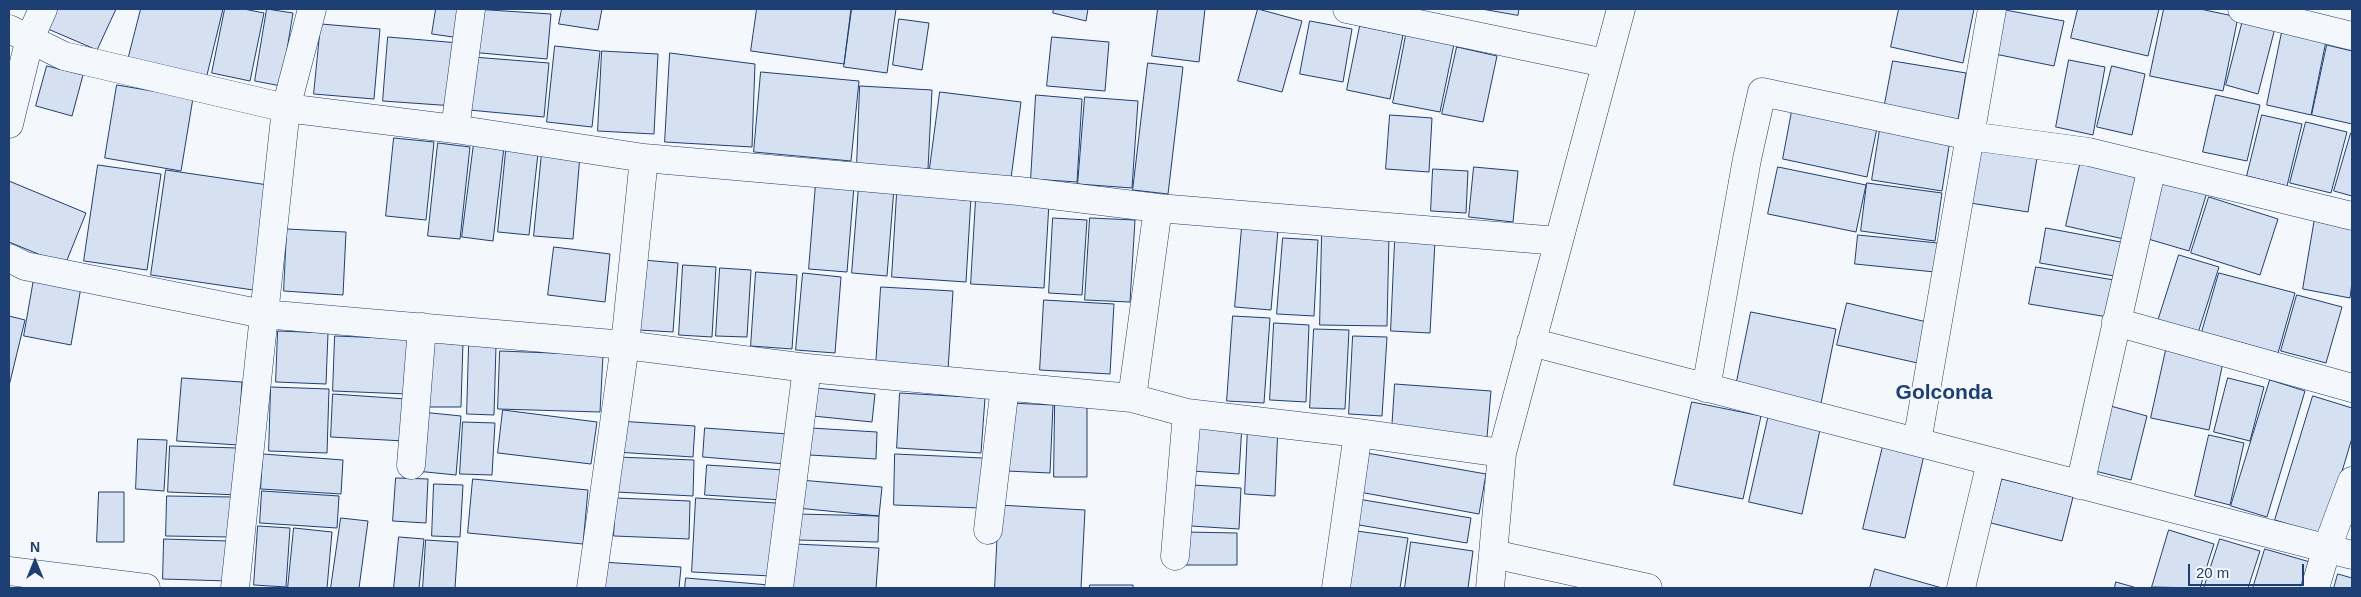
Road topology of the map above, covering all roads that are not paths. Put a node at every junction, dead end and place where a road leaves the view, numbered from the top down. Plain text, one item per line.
1 (43, 9) edge
2 (312, 9) edge
3 (471, 9) edge
4 (1347, 9) edge
5 (1621, 9) edge
6 (1992, 9) edge
7 (2242, 9) edge
8 (20, 33) edge
9 (2352, 36) edge
10 (1605, 63) junction
11 (286, 108) junction
12 (9, 124) edge
13 (455, 129) junction
14 (1970, 136) junction
15 (644, 158) junction
16 (2152, 167) junction
17 (1158, 208) junction
18 (2352, 216) edge
19 (1558, 241) junction
20 (9, 258) edge
21 (263, 314) junction
22 (2116, 322) junction
23 (422, 327) junction
24 (1531, 342) junction
25 (625, 344) junction
26 (807, 368) junction
27 (1006, 386) junction
28 (1706, 388) junction
29 (2352, 388) edge
30 (1132, 398) junction
31 (1187, 413) junction
32 (1358, 433) junction
33 (1917, 442) junction
34 (1502, 453) junction
35 (1991, 462) junction
36 (411, 465) dead end
37 (2352, 481) edge
38 (2080, 485) junction
39 (988, 530) dead end
40 (2340, 552) edge
41 (1493, 554) junction
42 (1175, 556) dead end
43 (9, 571) edge
44 (146, 588) edge
45 (235, 588) edge
46 (591, 588) edge
47 (779, 588) edge
48 (1336, 588) edge
49 (1490, 588) edge
50 (1648, 588) edge
51 (1961, 588) edge
52 (2315, 588) edge

1 - 8 street
2 - 11 street
3 - 13 street
4 - 10 street
5 - 10 street
6 - 14 street
7 - 9 street
8 - 11 street
8 - 12 street
10 - 19 street
11 - 13 street
11 - 21 street
13 - 15 street
14 - 16 street
14 - 28 street
14 - 33 street
15 - 17 street
15 - 25 street
16 - 18 street
16 - 22 street
17 - 19 street
17 - 30 street
19 - 24 street
20 - 21 street
21 - 23 street
21 - 45 street
22 - 29 street
22 - 38 street
23 - 25 street
23 - 36 street
24 - 28 street
24 - 34 street
25 - 26 street
25 - 46 street
26 - 27 street
26 - 47 street
27 - 30 street
27 - 39 street
28 - 33 street
30 - 31 street
31 - 32 street
31 - 42 street
32 - 34 street
32 - 48 street
33 - 35 street
34 - 41 street
35 - 38 street
35 - 51 street
37 - 40 street
38 - 40 street
40 - 52 street
41 - 49 street
41 - 50 street
43 - 44 street

